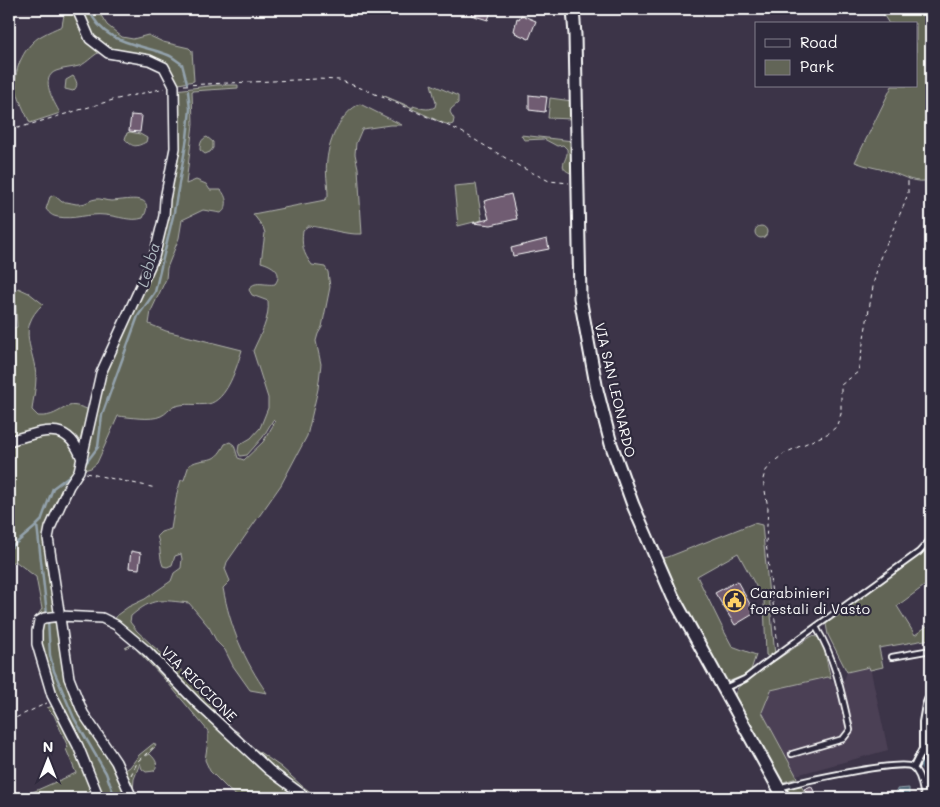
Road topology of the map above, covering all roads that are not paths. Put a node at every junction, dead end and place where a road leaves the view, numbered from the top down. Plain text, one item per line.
1 (77, 9) edge
2 (573, 9) edge
3 (9, 441) edge
4 (82, 459) junction
5 (931, 539) edge
6 (53, 617) junction
7 (816, 627) junction
8 (931, 650) edge
9 (892, 657) dead end
10 (724, 689) junction
11 (931, 698) edge
12 (792, 754) dead end
13 (914, 767) junction
14 (781, 793) edge
15 (100, 798) edge
16 (132, 798) edge
17 (307, 798) edge
18 (925, 798) edge

1 - 4 street
2 - 10 street, VIA SAN LEONARDO
3 - 4 street
4 - 6 street
5 - 7 lane
6 - 15 street
6 - 16 street
6 - 17 street, VIA RICCIONE
7 - 10 lane
7 - 12 lane
8 - 9 lane
10 - 14 street, VIA SAN LEONARDO
11 - 13 street
13 - 14 lane
13 - 18 lane

